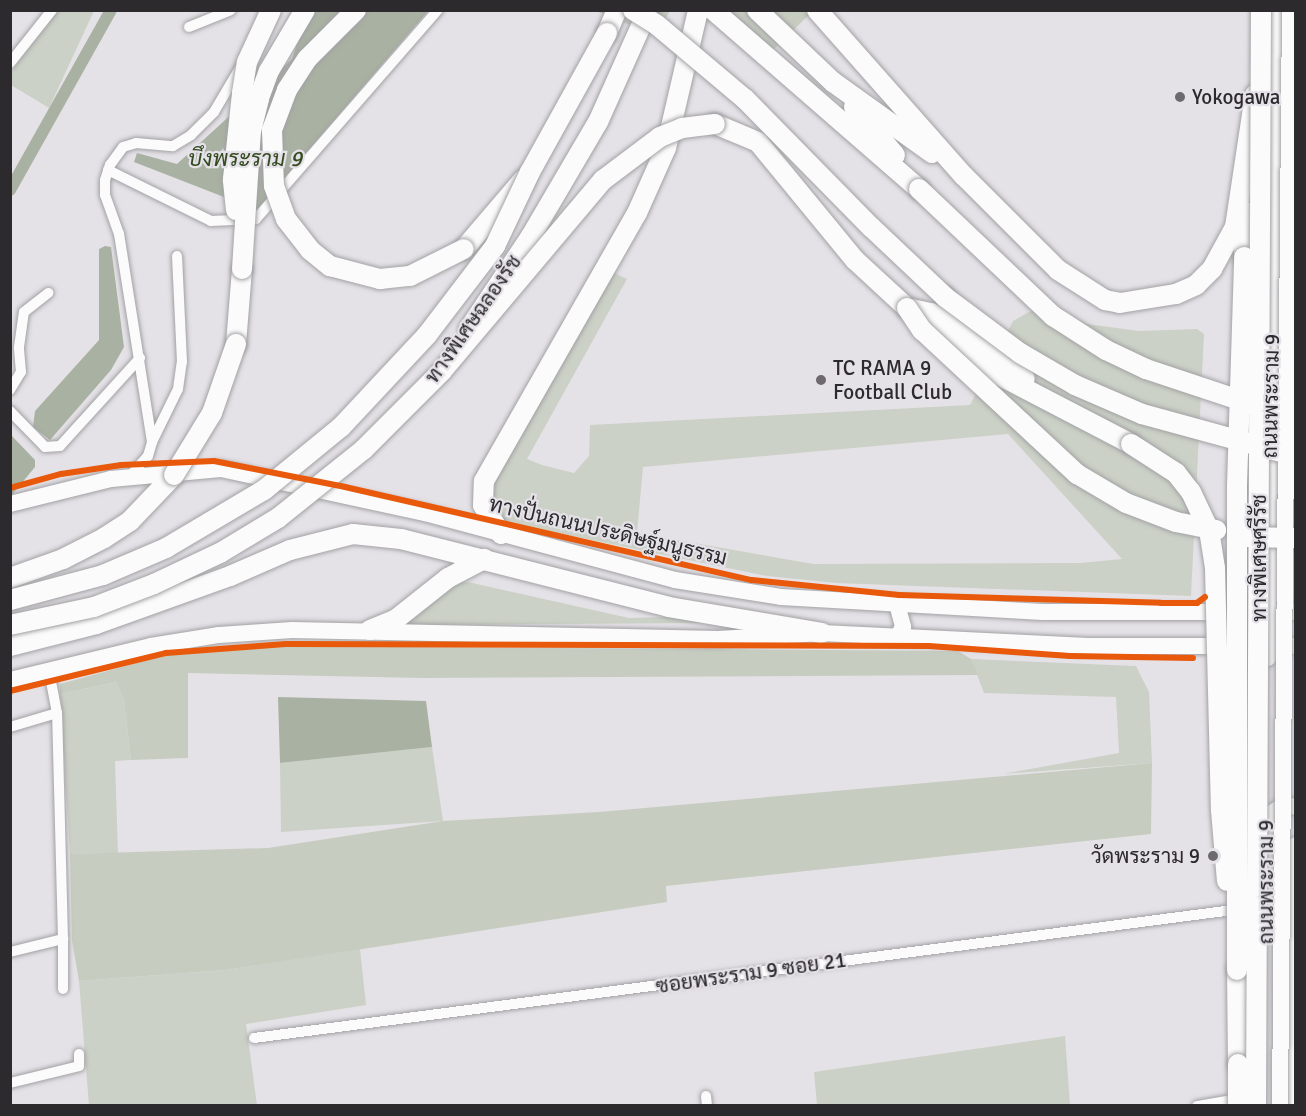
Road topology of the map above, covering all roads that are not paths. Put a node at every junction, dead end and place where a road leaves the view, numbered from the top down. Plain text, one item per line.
1 (52, 10) edge
2 (231, 10) edge
3 (270, 10) edge
4 (305, 10) edge
5 (356, 10) edge
6 (438, 10) edge
7 (617, 10) edge
8 (633, 10) edge
9 (648, 10) edge
10 (698, 10) edge
11 (713, 10) edge
12 (757, 10) edge
13 (817, 10) edge
14 (1261, 10) edge
15 (1274, 10) edge
16 (1290, 10) edge
17 (189, 27) dead end
18 (1261, 55) junction
19 (10, 63) edge
20 (832, 82) junction
21 (1272, 130) junction
22 (108, 170) junction
23 (530, 172) junction
24 (964, 176) junction
25 (919, 189) junction
26 (177, 256) dead end
27 (242, 269) junction
28 (48, 293) dead end
29 (945, 297) junction
30 (907, 308) junction
31 (140, 358) junction
32 (442, 370) junction
33 (10, 390) edge
34 (10, 411) edge
35 (1070, 413) junction
36 (1296, 419) edge
37 (152, 442) junction
38 (1296, 456) edge
39 (129, 477) junction
40 (10, 504) edge
41 (1269, 532) junction
42 (501, 534) junction
43 (1296, 538) edge
44 (484, 559) junction
45 (10, 578) edge
46 (10, 600) edge
47 (897, 604) junction
48 (1196, 612) junction
49 (1268, 612) junction
50 (1296, 612) edge
51 (10, 625) edge
52 (370, 630) junction
53 (822, 633) junction
54 (898, 636) junction
55 (10, 646) edge
56 (1268, 646) junction
57 (1296, 646) edge
58 (49, 671) junction
59 (10, 680) edge
60 (57, 713) junction
61 (10, 727) edge
62 (1296, 807) edge
63 (1249, 813) dead end
64 (1266, 817) junction
65 (1266, 842) junction
66 (1296, 845) edge
67 (1249, 909) dead end
68 (63, 939) junction
69 (10, 952) edge
70 (1237, 970) junction
71 (63, 989) dead end
72 (254, 1038) dead end
73 (79, 1054) dead end
74 (10, 1083) edge
75 (1261, 1102) edge
76 (1197, 1106) edge
77 (1238, 1106) edge
78 (1280, 1106) edge
79 (1293, 1106) edge

1 - 19 street
2 - 17 street
3 - 22 street
3 - 27 highway, bridge
4 - 27 highway, bridge
5 - 23 highway, bridge
6 - 22 street
7 - 23 highway, ทางพิเศษฉลองรัช, bridge
8 - 29 highway, bridge
9 - 32 highway, ทางพิเศษฉลองรัช, bridge
10 - 42 highway
11 - 25 highway
12 - 20 highway
13 - 24 highway
14 - 18 highway, ทางพิเศษศรีรัช, bridge
15 - 21 main road, ถนนพระราม 9
16 - 78 main road, ถนนพระราม 9, bridge
18 - 24 highway, bridge
18 - 75 highway, ทางพิเศษศรีรัช, bridge
20 - 24 highway
20 - 25 highway
21 - 41 main road, ถนนพระราม 9
21 - 70 highway, bridge
22 - 31 street
23 - 46 highway, ทางพิเศษฉลองรัช, bridge
25 - 36 highway, bridge
26 - 37 street
27 - 45 highway, bridge
28 - 33 street
29 - 35 highway
29 - 38 highway, bridge
30 - 32 highway, bridge
30 - 35 highway
30 - 43 highway, bridge
31 - 34 street
31 - 37 street
32 - 51 highway, ทางพิเศษฉลองรัช, bridge
35 - 70 highway, bridge
37 - 39 street
39 - 40 main road
39 - 42 main road
41 - 48 main road
41 - 49 main road, ถนนพระราม 9
42 - 47 main road
44 - 52 highway
44 - 53 highway
44 - 55 highway
47 - 48 main road
47 - 54 main road
48 - 49 main road
49 - 50 main road
49 - 56 main road, ถนนพระราม 9
52 - 53 main road
52 - 58 main road
53 - 54 main road
54 - 56 main road
56 - 57 main road
56 - 64 main road, ถนนพระราม 9
58 - 59 main road
58 - 60 street
60 - 61 street
60 - 68 street
62 - 64 main road
63 - 65 main road
64 - 65 main road, ถนนพระราม 9
65 - 75 main road, ถนนพระราม 9
66 - 79 main road, ถนนพระราม 9
67 - 72 street, ซอยพระราม 9 ซอย 21
68 - 69 street
68 - 71 street
70 - 77 highway, bridge
73 - 74 street
75 - 76 street

